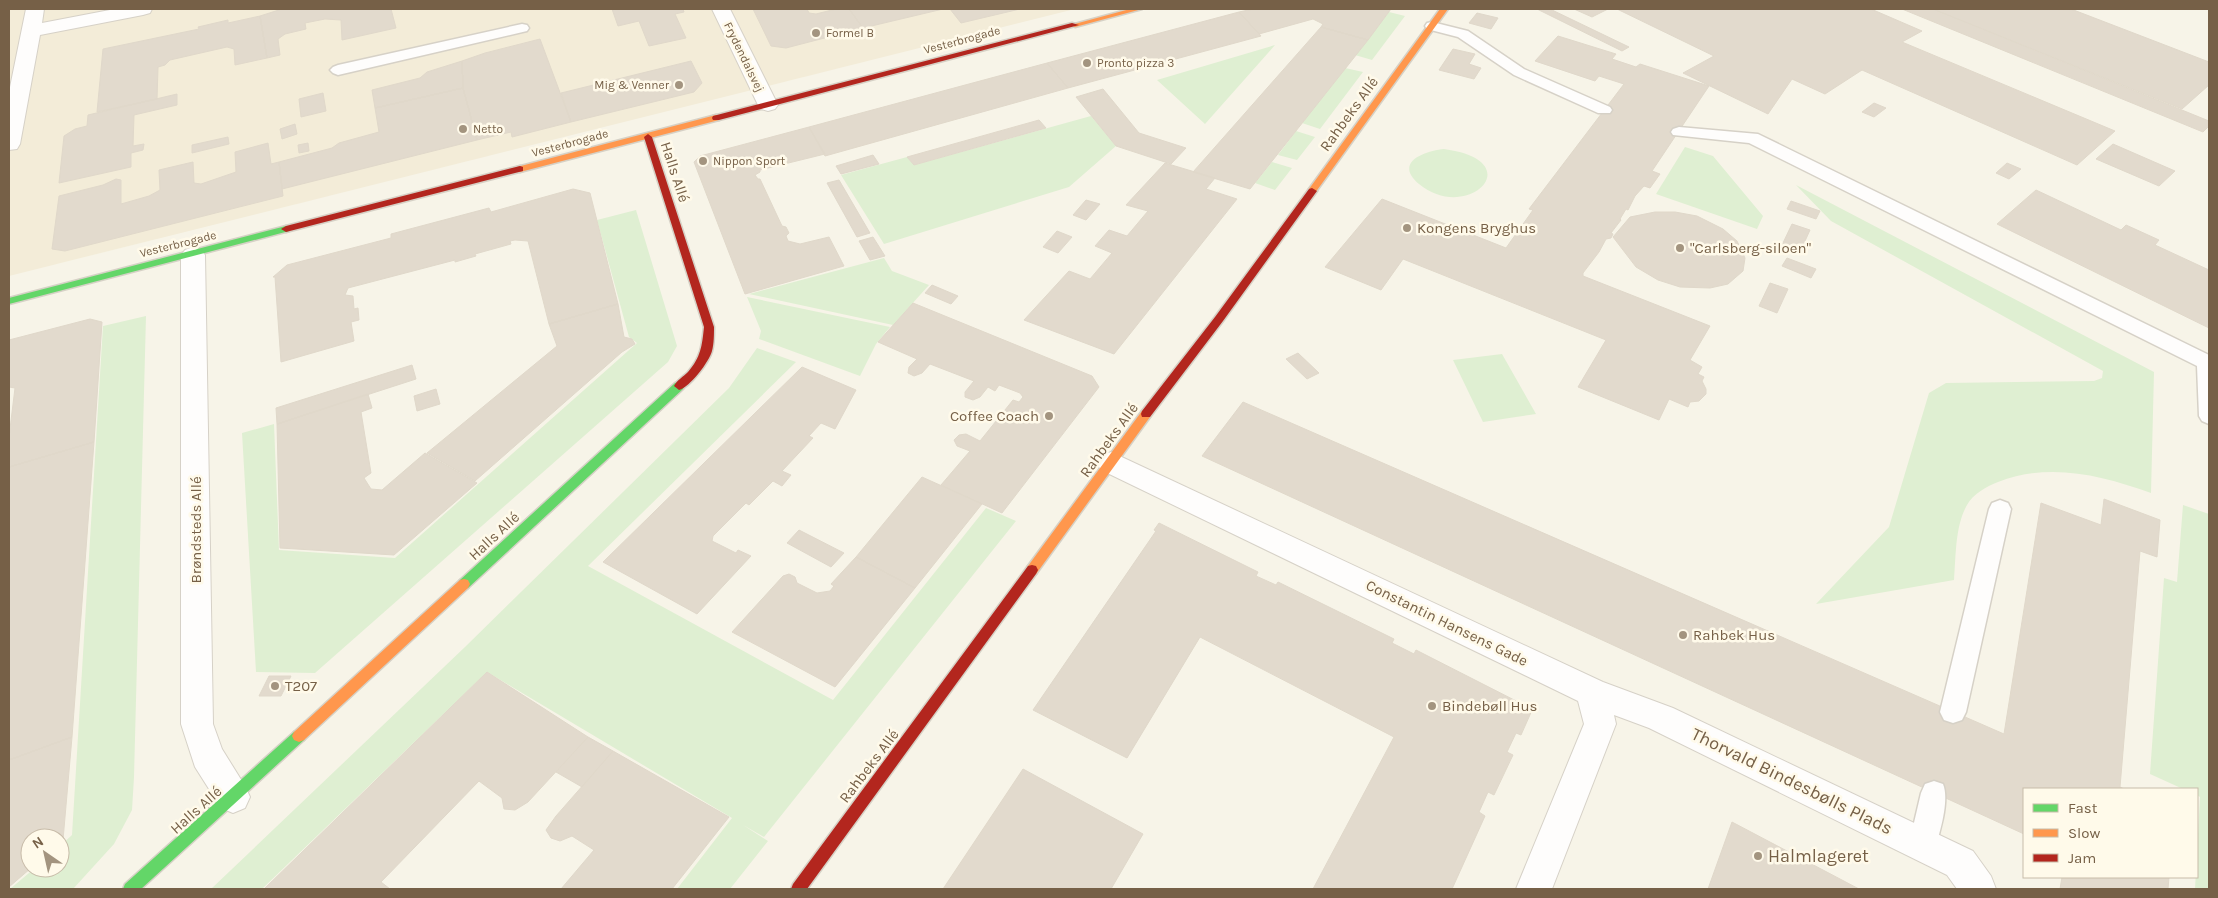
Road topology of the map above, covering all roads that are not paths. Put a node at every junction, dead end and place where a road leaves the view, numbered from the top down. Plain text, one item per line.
1 (35, 9) edge
2 (143, 9) edge
3 (721, 9) edge
4 (1138, 9) edge
5 (1444, 9) edge
6 (1432, 26) junction
7 (522, 28) dead end
8 (31, 31) junction
9 (338, 70) dead end
10 (768, 106) junction
11 (1604, 110) dead end
12 (1679, 132) dead end
13 (648, 137) junction
14 (9, 144) edge
15 (193, 255) junction
16 (9, 301) edge
17 (2209, 416) edge
18 (1111, 463) junction
19 (2000, 509) dead end
20 (1592, 692) junction
21 (1953, 712) dead end
22 (1934, 793) dead end
23 (233, 797) junction
24 (1923, 844) junction
25 (130, 889) edge
26 (798, 889) edge
27 (1534, 889) edge
28 (1978, 889) edge

1 - 8 street
2 - 8 street
3 - 10 street, Frydendalsvej
4 - 10 street, Vesterbrogade
5 - 6 street, Rahbeks Allé
6 - 11 lane
6 - 18 street, Rahbeks Allé
7 - 9 lane
8 - 14 street
10 - 13 street, Vesterbrogade
12 - 17 lane
13 - 15 street, Vesterbrogade
13 - 23 street, Halls Allé
15 - 16 street, Vesterbrogade
15 - 23 street, Brøndsteds Allé
18 - 20 street, Constantin Hansens Gade
18 - 26 street, Rahbeks Allé
19 - 21 lane
20 - 24 street, Thorvald Bindesbølls Plads
20 - 27 street
22 - 24 lane
23 - 25 street, Halls Allé
24 - 28 street, Thorvald Bindesbølls Plads

